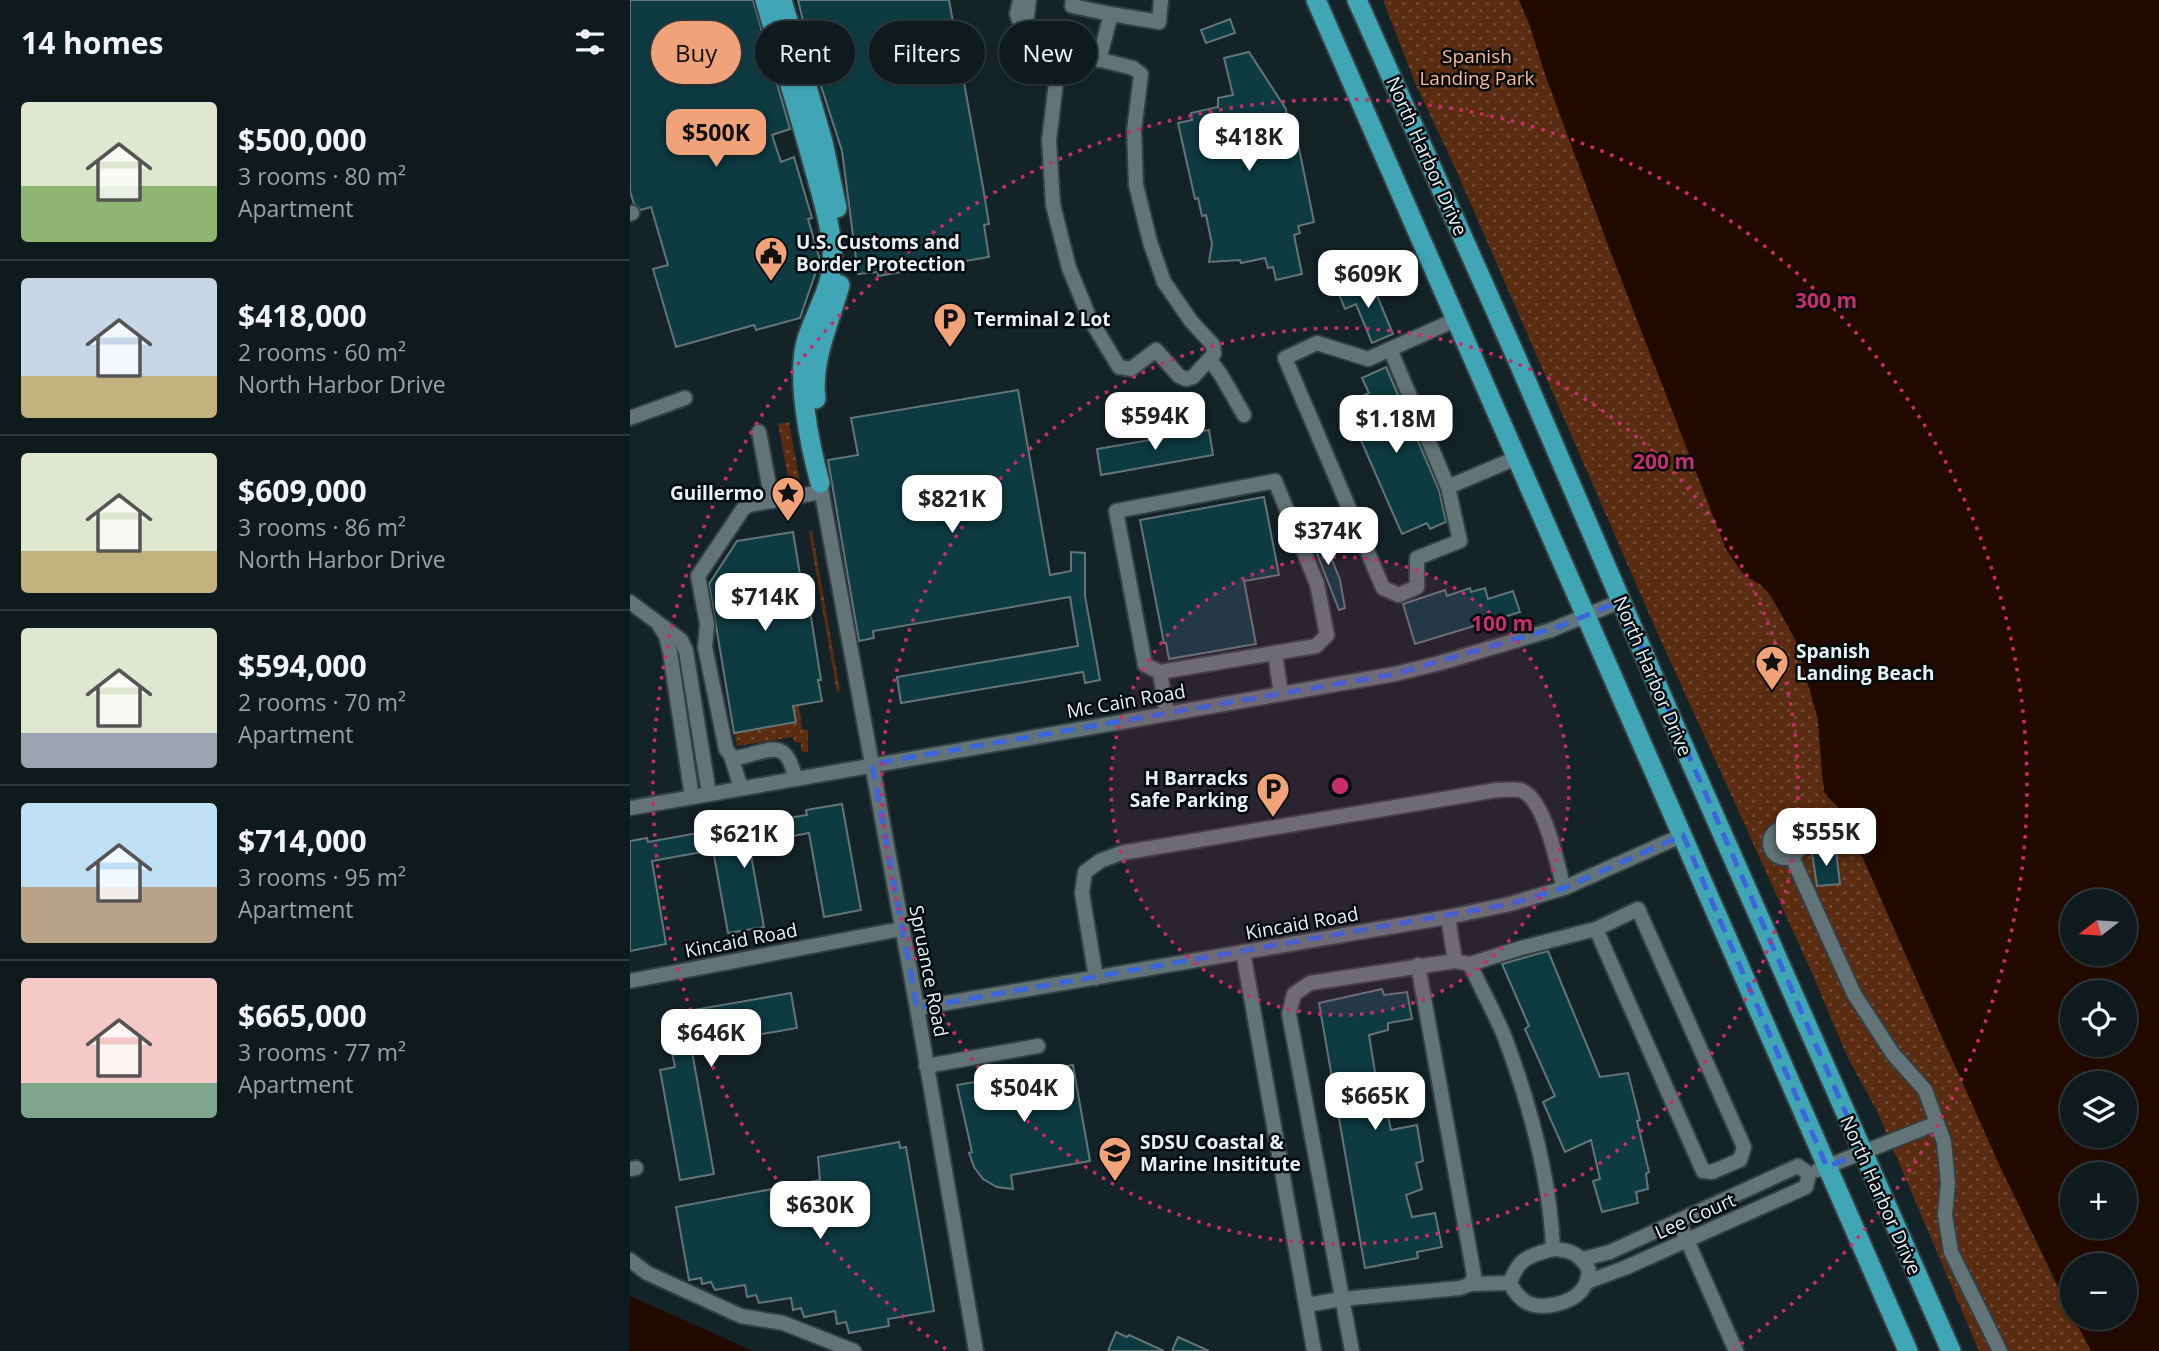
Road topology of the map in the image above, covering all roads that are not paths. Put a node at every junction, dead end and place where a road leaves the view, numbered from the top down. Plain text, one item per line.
1 (765, 0) edge
2 (1020, 0) edge
3 (1029, 0) edge
4 (1073, 0) edge
5 (1161, 0) edge
6 (1316, 0) edge
7 (1357, 0) edge
8 (784, 7) edge
9 (1111, 14) junction
10 (1019, 21) edge
11 (1022, 21) edge
12 (1099, 60) joint
13 (1056, 84) edge
14 (1455, 320) junction
15 (1390, 349) junction
16 (1210, 360) junction
17 (685, 398) dead end
18 (1244, 415) dead end
19 (630, 418) edge
20 (759, 432) dead end
21 (1516, 458) junction
22 (820, 487) junction
23 (1448, 487) junction
24 (772, 501) junction
25 (1621, 601) junction
26 (630, 602) edge
27 (1584, 616) junction
28 (656, 621) junction
29 (1275, 653) junction
30 (1160, 672) junction
31 (1281, 694) junction
32 (1167, 714) junction
33 (731, 756) junction
34 (872, 764) junction
35 (795, 778) junction
36 (741, 788) junction
37 (709, 794) junction
38 (692, 797) junction
39 (630, 808) edge
40 (1683, 835) junction
41 (1792, 857) dead end
42 (1564, 888) junction
43 (1448, 917) junction
44 (901, 929) junction
45 (1595, 929) junction
46 (1243, 952) junction
47 (1455, 961) junction
48 (1470, 964) junction
49 (1418, 965) junction
50 (1096, 978) junction
51 (630, 981) edge
52 (916, 1008) junction
53 (1038, 1046) dead end
54 (926, 1066) junction
55 (1937, 1123) junction
56 (1863, 1152) junction
57 (1818, 1171) junction
58 (1679, 1222) junction
59 (1688, 1240) junction
60 (1553, 1249) junction
61 (1583, 1259) junction
62 (630, 1260) edge
63 (1587, 1282) junction
64 (1510, 1283) junction
65 (1471, 1284) junction
66 (1342, 1299) junction
67 (1306, 1305) junction
68 (854, 1351) edge
69 (976, 1351) edge
70 (1314, 1351) edge
71 (1352, 1351) edge
72 (1736, 1351) edge
73 (1908, 1351) edge
74 (1951, 1351) edge
75 (2000, 1351) edge

1 - 22 main road
2 - 10 street
3 - 11 street
4 - 9 street
5 - 9 street
6 - 14 main road, North Harbor Drive
7 - 25 main road, North Harbor Drive
8 - 22 main road
9 - 12 street
12 - 16 street
13 - 16 street
14 - 15 street
14 - 21 main road, North Harbor Drive
15 - 23 street
15 - 23 street
16 - 18 street
17 - 19 street
20 - 24 street
21 - 23 street
21 - 27 main road, North Harbor Drive
22 - 24 street
22 - 34 street, Spruance Road
24 - 33 street
25 - 27 street, Mc Cain Road
25 - 56 main road, North Harbor Drive
26 - 28 street
27 - 31 street, Mc Cain Road
27 - 40 main road, North Harbor Drive
28 - 37 street
28 - 38 street
29 - 30 street
29 - 30 street
29 - 31 street
30 - 32 street
31 - 32 street, Mc Cain Road
32 - 34 street, Mc Cain Road
33 - 35 street
33 - 36 street
34 - 35 street, Mc Cain Road
34 - 44 street, Spruance Road
35 - 36 street, Mc Cain Road
36 - 37 street, Mc Cain Road
37 - 38 street, Mc Cain Road
38 - 39 street, Mc Cain Road
40 - 42 street, Kincaid Road
40 - 57 main road, North Harbor Drive
41 - 55 street
42 - 43 street, Kincaid Road
42 - 50 street
43 - 46 street, Kincaid Road
43 - 47 street
44 - 51 street, Kincaid Road
44 - 52 street, Spruance Road
45 - 45 street
45 - 48 street
46 - 50 street, Kincaid Road
46 - 67 street
47 - 48 street
47 - 49 street
48 - 60 street
49 - 65 street
49 - 66 street
50 - 52 street, Kincaid Road
52 - 54 street, Spruance Road
53 - 54 street
54 - 69 street, Spruance Road
55 - 56 street, Lee Court
55 - 75 street
56 - 57 street, Lee Court
56 - 74 main road, North Harbor Drive
57 - 58 street, Lee Court
57 - 59 street, Lee Court
57 - 73 main road, North Harbor Drive
58 - 59 street
58 - 61 street, Lee Court
59 - 63 street, Lee Court
59 - 72 street
60 - 61 street
60 - 64 street
61 - 63 street
62 - 68 street
63 - 64 street
64 - 65 street
65 - 66 street
66 - 67 street
66 - 71 street
67 - 70 street

